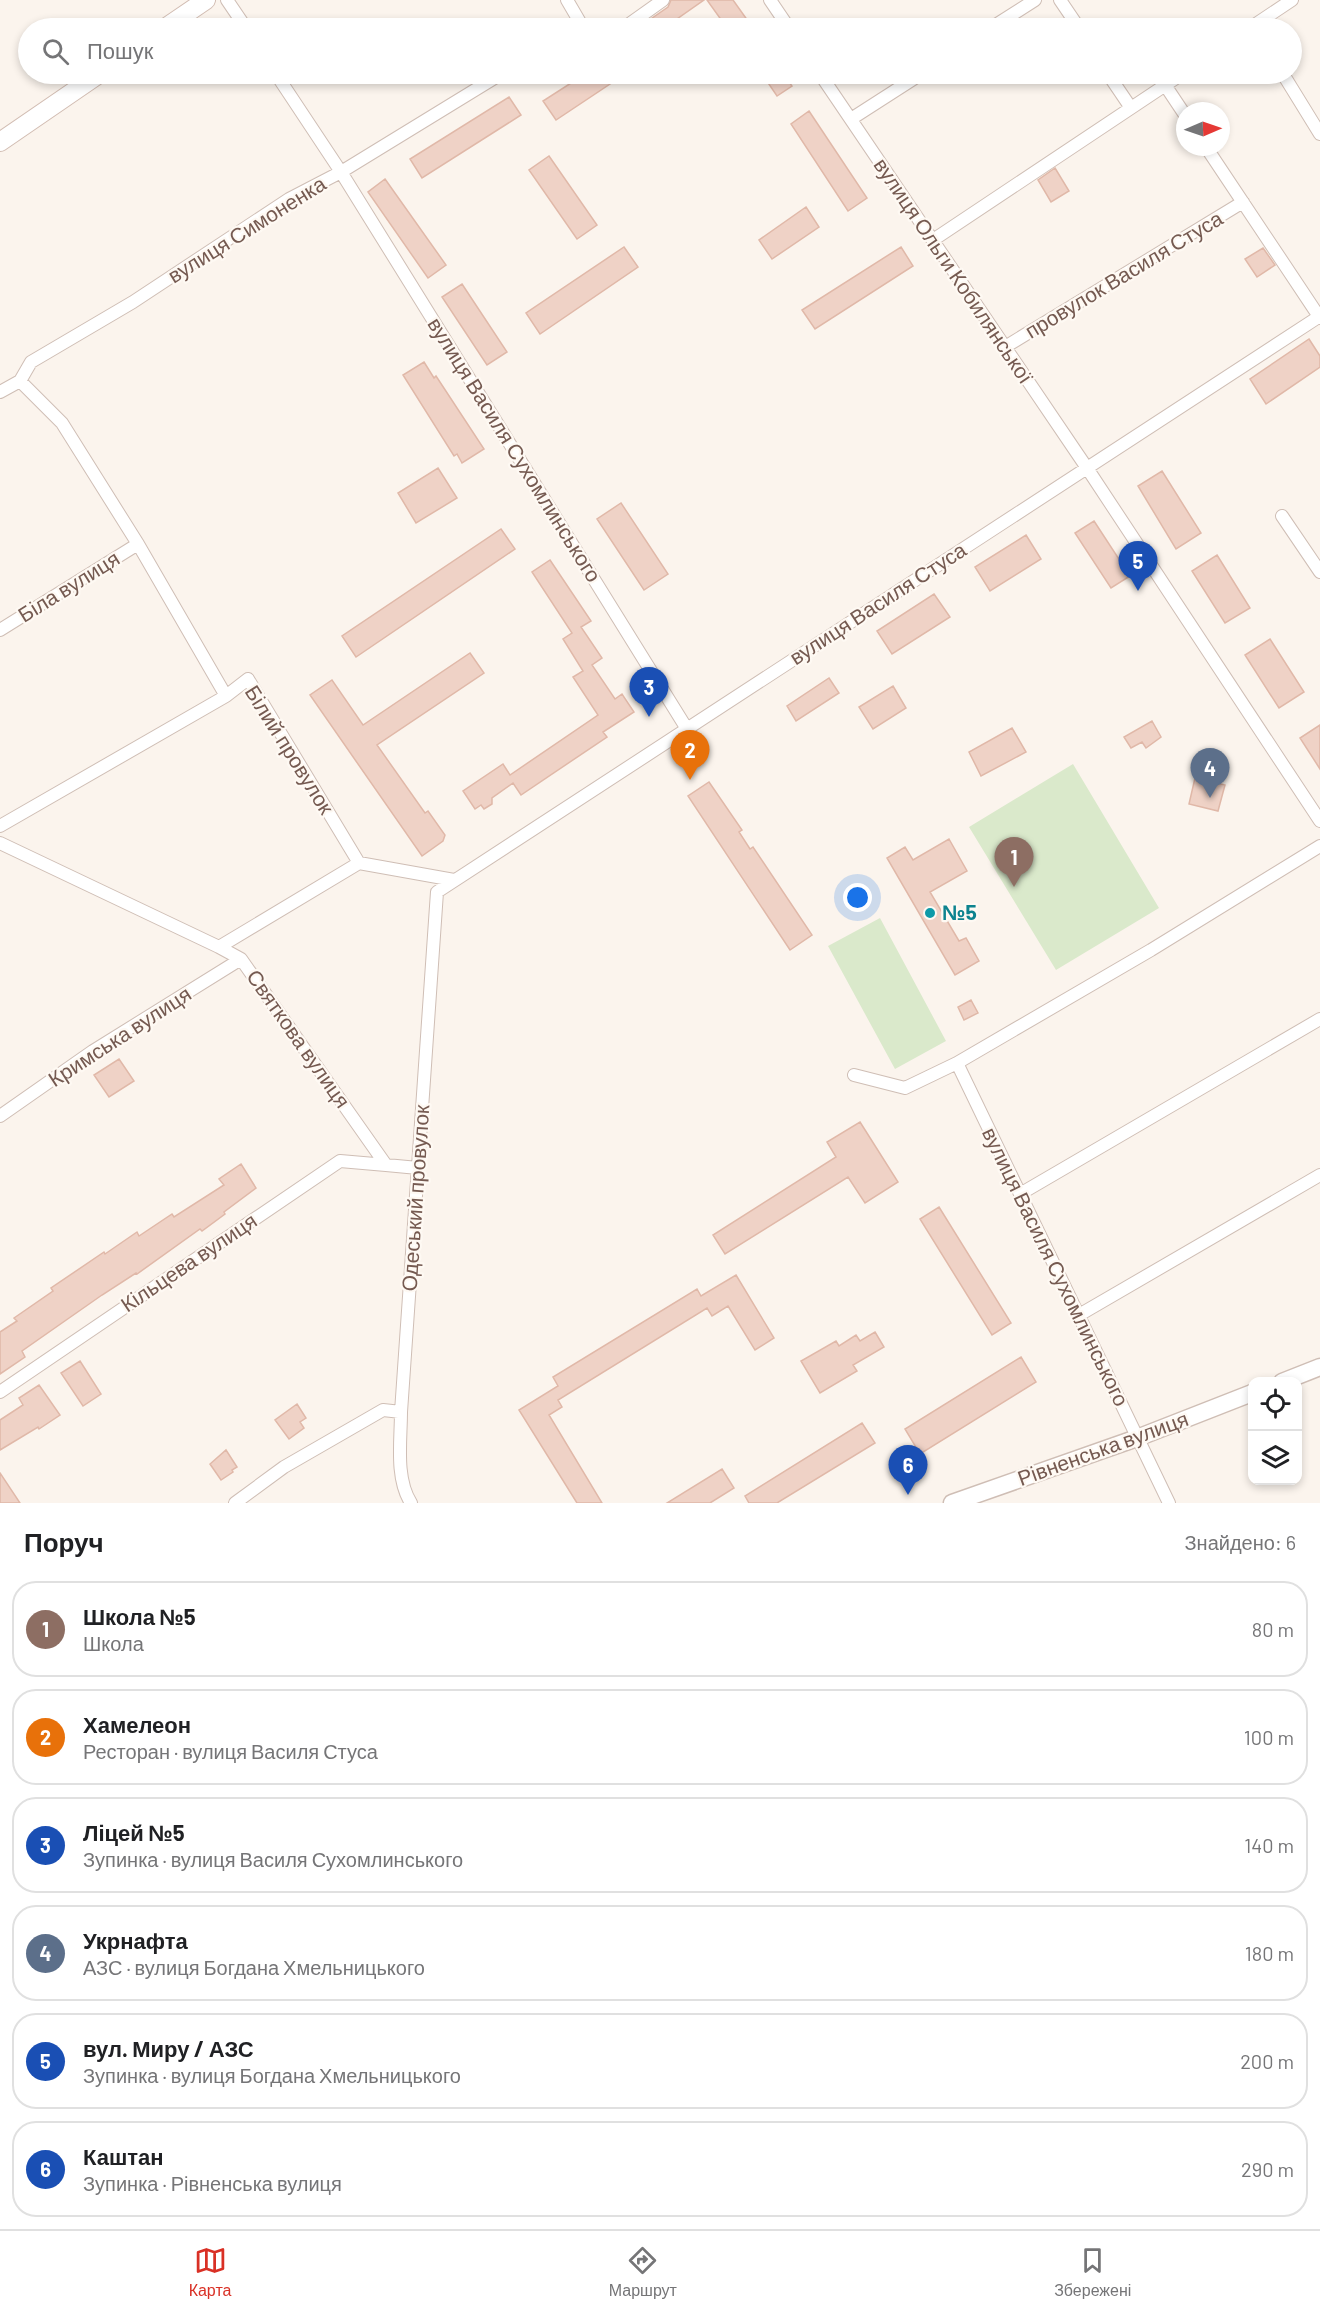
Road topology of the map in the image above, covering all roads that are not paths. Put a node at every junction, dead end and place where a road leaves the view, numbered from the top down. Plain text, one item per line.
1 (206, 0) edge
2 (227, 0) edge
3 (567, 0) edge
4 (663, 0) edge
5 (1035, 0) edge
6 (1060, 0) edge
7 (1292, 0) edge
8 (773, 1) edge
9 (180, 18) edge
10 (239, 18) edge
11 (575, 18) edge
12 (638, 18) edge
13 (783, 18) edge
14 (1007, 18) edge
15 (1072, 18) edge
16 (1267, 18) edge
17 (84, 84) edge
18 (283, 84) edge
19 (485, 84) edge
20 (827, 84) edge
21 (905, 84) edge
22 (1115, 84) edge
23 (1289, 84) edge
24 (1165, 85) joint
25 (1176, 102) edge
26 (1131, 108) junction
27 (851, 119) junction
28 (1320, 134) edge
29 (0, 142) edge
30 (1212, 156) edge
31 (341, 172) junction
32 (1243, 202) junction
33 (933, 240) junction
34 (1320, 317) edge
35 (1005, 347) junction
36 (20, 381) junction
37 (0, 392) edge
38 (1087, 468) junction
39 (1282, 516) dead end
40 (138, 544) junction
41 (1320, 572) edge
42 (0, 630) edge
43 (226, 696) junction
44 (687, 729) junction
45 (1320, 821) edge
46 (0, 826) edge
47 (2, 846) edge
48 (1320, 846) edge
49 (359, 863) junction
50 (454, 880) junction
51 (437, 892) joint
52 (219, 946) junction
53 (241, 959) junction
54 (1320, 1019) edge
55 (957, 1063) junction
56 (854, 1075) dead end
57 (0, 1116) edge
58 (386, 1165) junction
59 (418, 1168) junction
60 (1320, 1174) edge
61 (1020, 1194) junction
62 (1079, 1315) junction
63 (1320, 1367) edge
64 (1295, 1377) edge
65 (0, 1392) edge
66 (1248, 1395) edge
67 (401, 1412) junction
68 (1137, 1438) junction
69 (235, 1503) edge
70 (411, 1503) edge
71 (952, 1503) edge
72 (1169, 1503) edge

1 - 9 main road
2 - 10 street
3 - 11 street
4 - 12 street
5 - 14 street
6 - 15 street
7 - 16 street
8 - 13 street
17 - 29 main road
18 - 31 street, вулиця Василя Сухомлинського
19 - 31 street, вулиця Симоненка
20 - 27 street, вулиця Ольги Кобилянської
21 - 27 street
22 - 26 street
23 - 28 street
24 - 25 street
24 - 26 street
26 - 33 street
27 - 33 street, вулиця Ольги Кобилянської
30 - 32 street
31 - 36 street, вулиця Симоненка
31 - 44 street, вулиця Василя Сухомлинського
32 - 34 street
32 - 35 street, провулок Василя Стуса
33 - 35 street, вулиця Ольги Кобилянської
34 - 38 street, вулиця Василя Стуса
35 - 38 street, вулиця Ольги Кобилянської
36 - 37 street, вулиця Симоненка
36 - 40 street
38 - 44 street, вулиця Василя Стуса
38 - 45 street, вулиця Ольги Кобилянської
39 - 41 street
40 - 42 street, Біла вулиця
40 - 43 street
43 - 46 street, Білий провулок
43 - 49 street, Білий провулок
44 - 50 street, вулиця Василя Стуса
47 - 52 street, Святкова вулиця
48 - 55 street
49 - 50 street
49 - 52 street
50 - 51 street, вулиця Василя Стуса
51 - 59 street, Одеський провулок
52 - 53 street, Святкова вулиця
53 - 57 street, Кримська вулиця
53 - 58 street, Святкова вулиця
54 - 61 street
55 - 56 street
55 - 61 street, вулиця Василя Сухомлинського
58 - 59 street
58 - 65 street, Кільцева вулиця
59 - 67 street, Одеський провулок
60 - 62 street
61 - 62 street, вулиця Василя Сухомлинського
62 - 68 street, вулиця Василя Сухомлинського
63 - 64 street
66 - 68 street, Рівненська вулиця
67 - 69 street
67 - 70 street, Одеський провулок
68 - 71 street, Рівненська вулиця
68 - 72 street, вулиця Василя Сухомлинського

